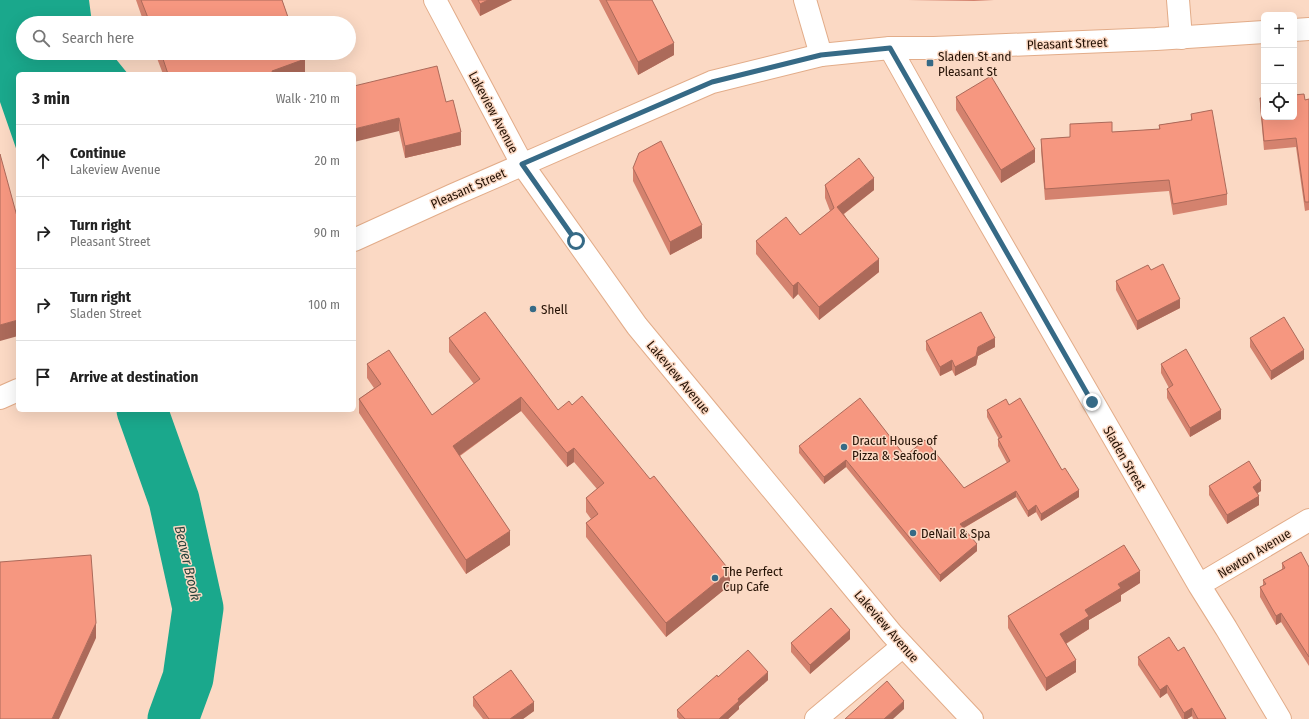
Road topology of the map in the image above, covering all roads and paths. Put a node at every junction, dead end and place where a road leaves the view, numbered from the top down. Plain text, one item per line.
1 (435, 0) edge
2 (805, 0) edge
3 (1178, 0) edge
4 (1309, 29) edge
5 (1297, 30) edge
6 (1261, 32) edge
7 (1181, 38) junction
8 (890, 48) junction
9 (821, 55) junction
10 (522, 164) junction
11 (356, 239) edge
12 (16, 391) edge
13 (0, 398) edge
14 (1309, 520) edge
15 (1199, 585) junction
16 (903, 646) junction
17 (816, 719) edge
18 (972, 719) edge
19 (1280, 719) edge

1 - 10 main road, Lakeview Avenue
2 - 9 main road
3 - 7 main road
4 - 5 main road
6 - 7 main road, Pleasant Street
7 - 8 main road, Pleasant Street
8 - 9 main road, Pleasant Street
8 - 15 main road, Sladen Street
9 - 10 main road, Pleasant Street
10 - 11 main road, Pleasant Street
10 - 16 main road, Lakeview Avenue
12 - 13 main road
14 - 15 main road, Newton Avenue
15 - 19 main road, Sladen Street
16 - 17 main road
16 - 18 main road, Lakeview Avenue

